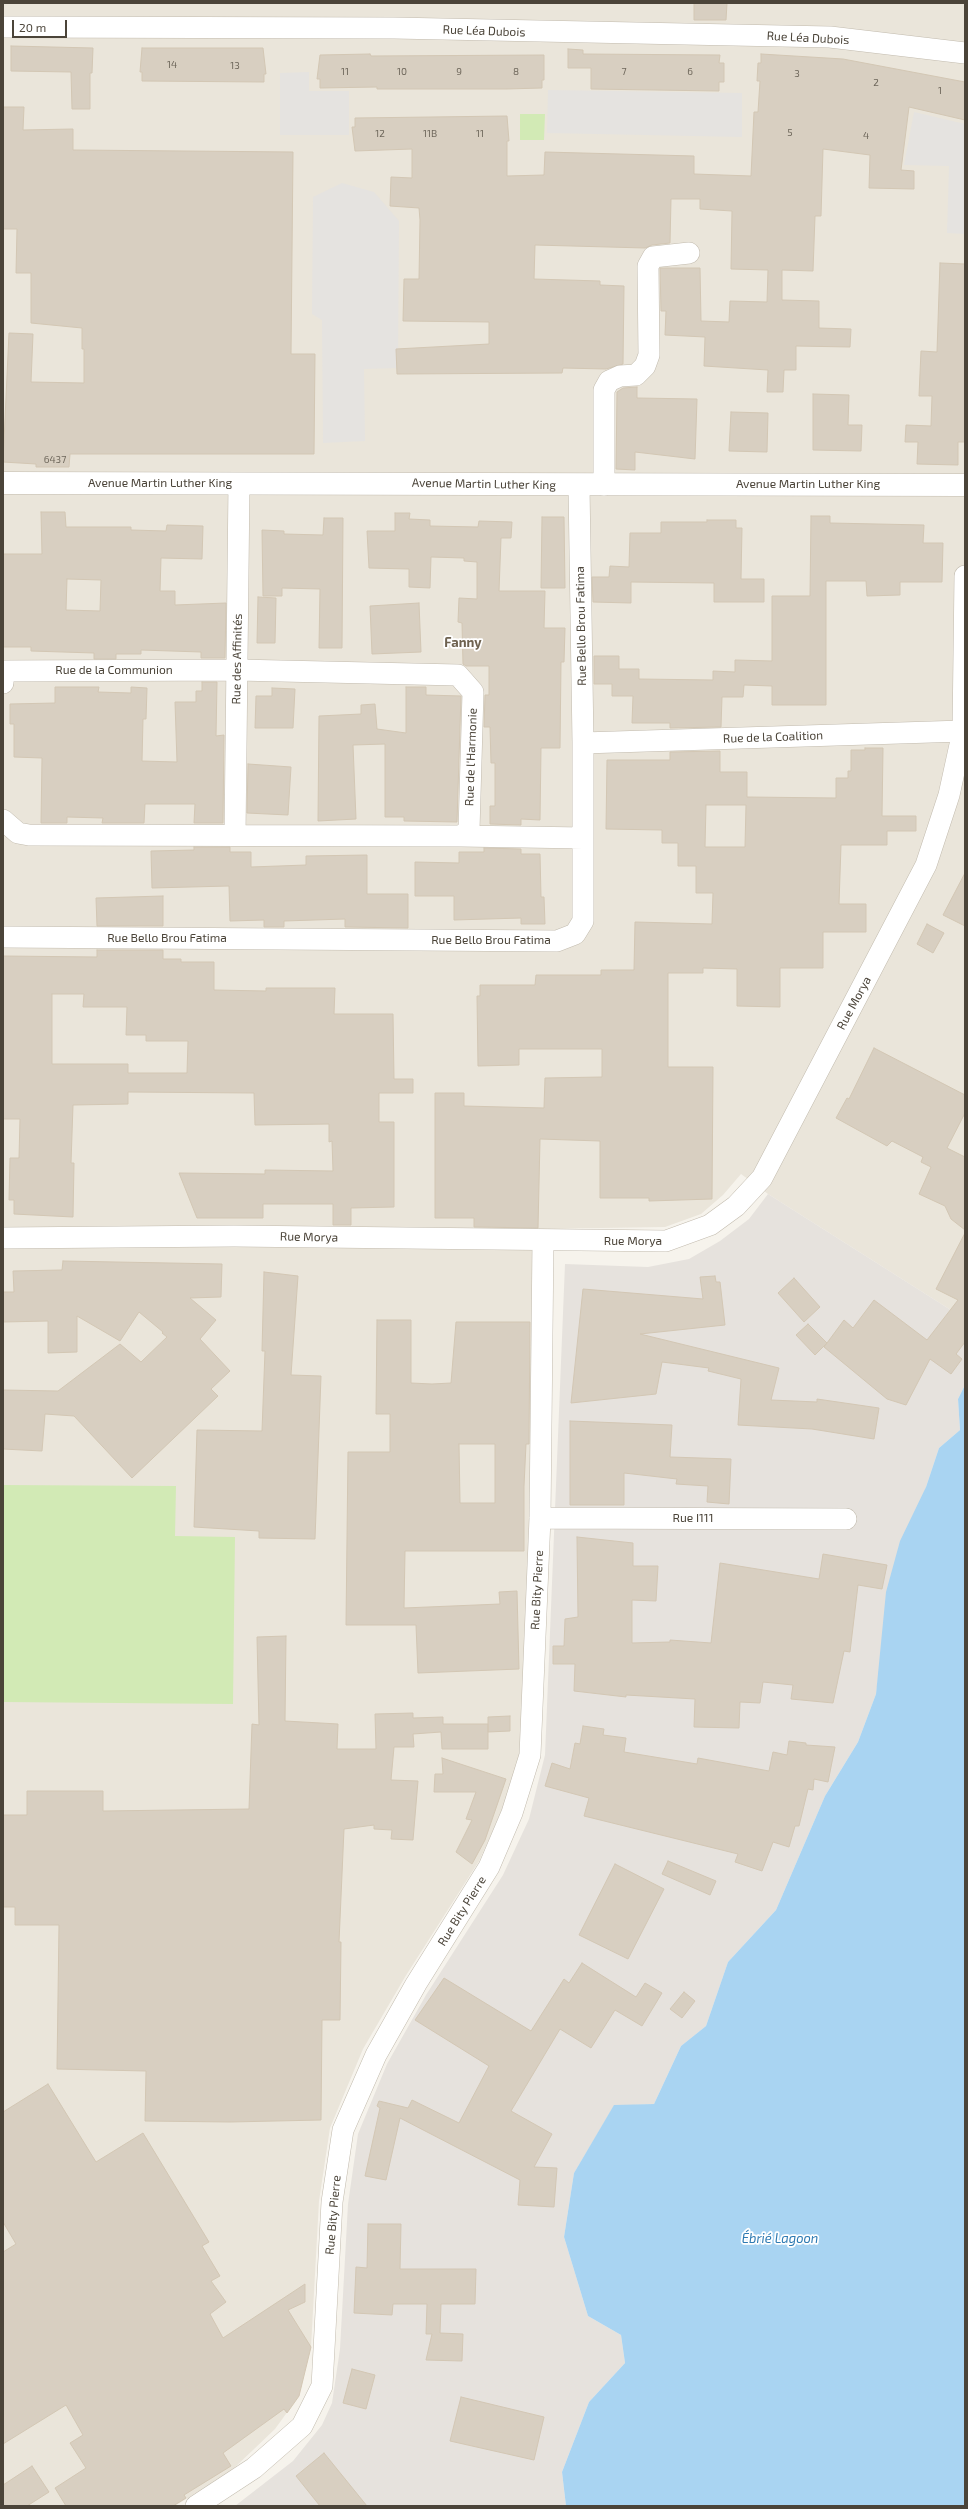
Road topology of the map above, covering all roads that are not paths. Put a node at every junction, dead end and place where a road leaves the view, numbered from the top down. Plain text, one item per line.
1 (3, 27) edge
2 (965, 53) edge
3 (689, 253) dead end
4 (3, 483) edge
5 (239, 484) junction
6 (965, 485) edge
7 (579, 486) junction
8 (604, 486) junction
9 (965, 576) edge
10 (3, 670) edge
11 (237, 670) junction
12 (3, 683) edge
13 (963, 731) junction
14 (583, 743) junction
15 (4, 824) edge
16 (235, 835) junction
17 (461, 836) junction
18 (583, 838) junction
19 (3, 937) edge
20 (3, 1238) edge
21 (543, 1241) junction
22 (540, 1518) junction
23 (846, 1519) dead end
24 (196, 2506) edge

1 - 2 street, Rue Léa Dubois
3 - 8 street
4 - 5 street, Avenue Martin Luther King
5 - 7 street, Avenue Martin Luther King
5 - 11 street, Rue des Affinités
6 - 8 street, Avenue Martin Luther King
7 - 8 street, Avenue Martin Luther King
7 - 14 street, Rue Bello Brou Fatima
9 - 13 street, Rue Morya
10 - 11 street, Rue de la Communion
10 - 12 street, Rue de la Communion
11 - 16 street, Rue des Affinités
11 - 17 street, Rue de l'Harmonie
13 - 14 street, Rue de la Coalition
13 - 21 street, Rue Morya
14 - 18 street, Rue Bello Brou Fatima
15 - 16 street
16 - 17 street
17 - 18 street
18 - 19 street, Rue Bello Brou Fatima
20 - 21 street, Rue Morya
21 - 22 street, Rue Bity Pierre
22 - 23 street, Rue I111
22 - 24 street, Rue Bity Pierre

